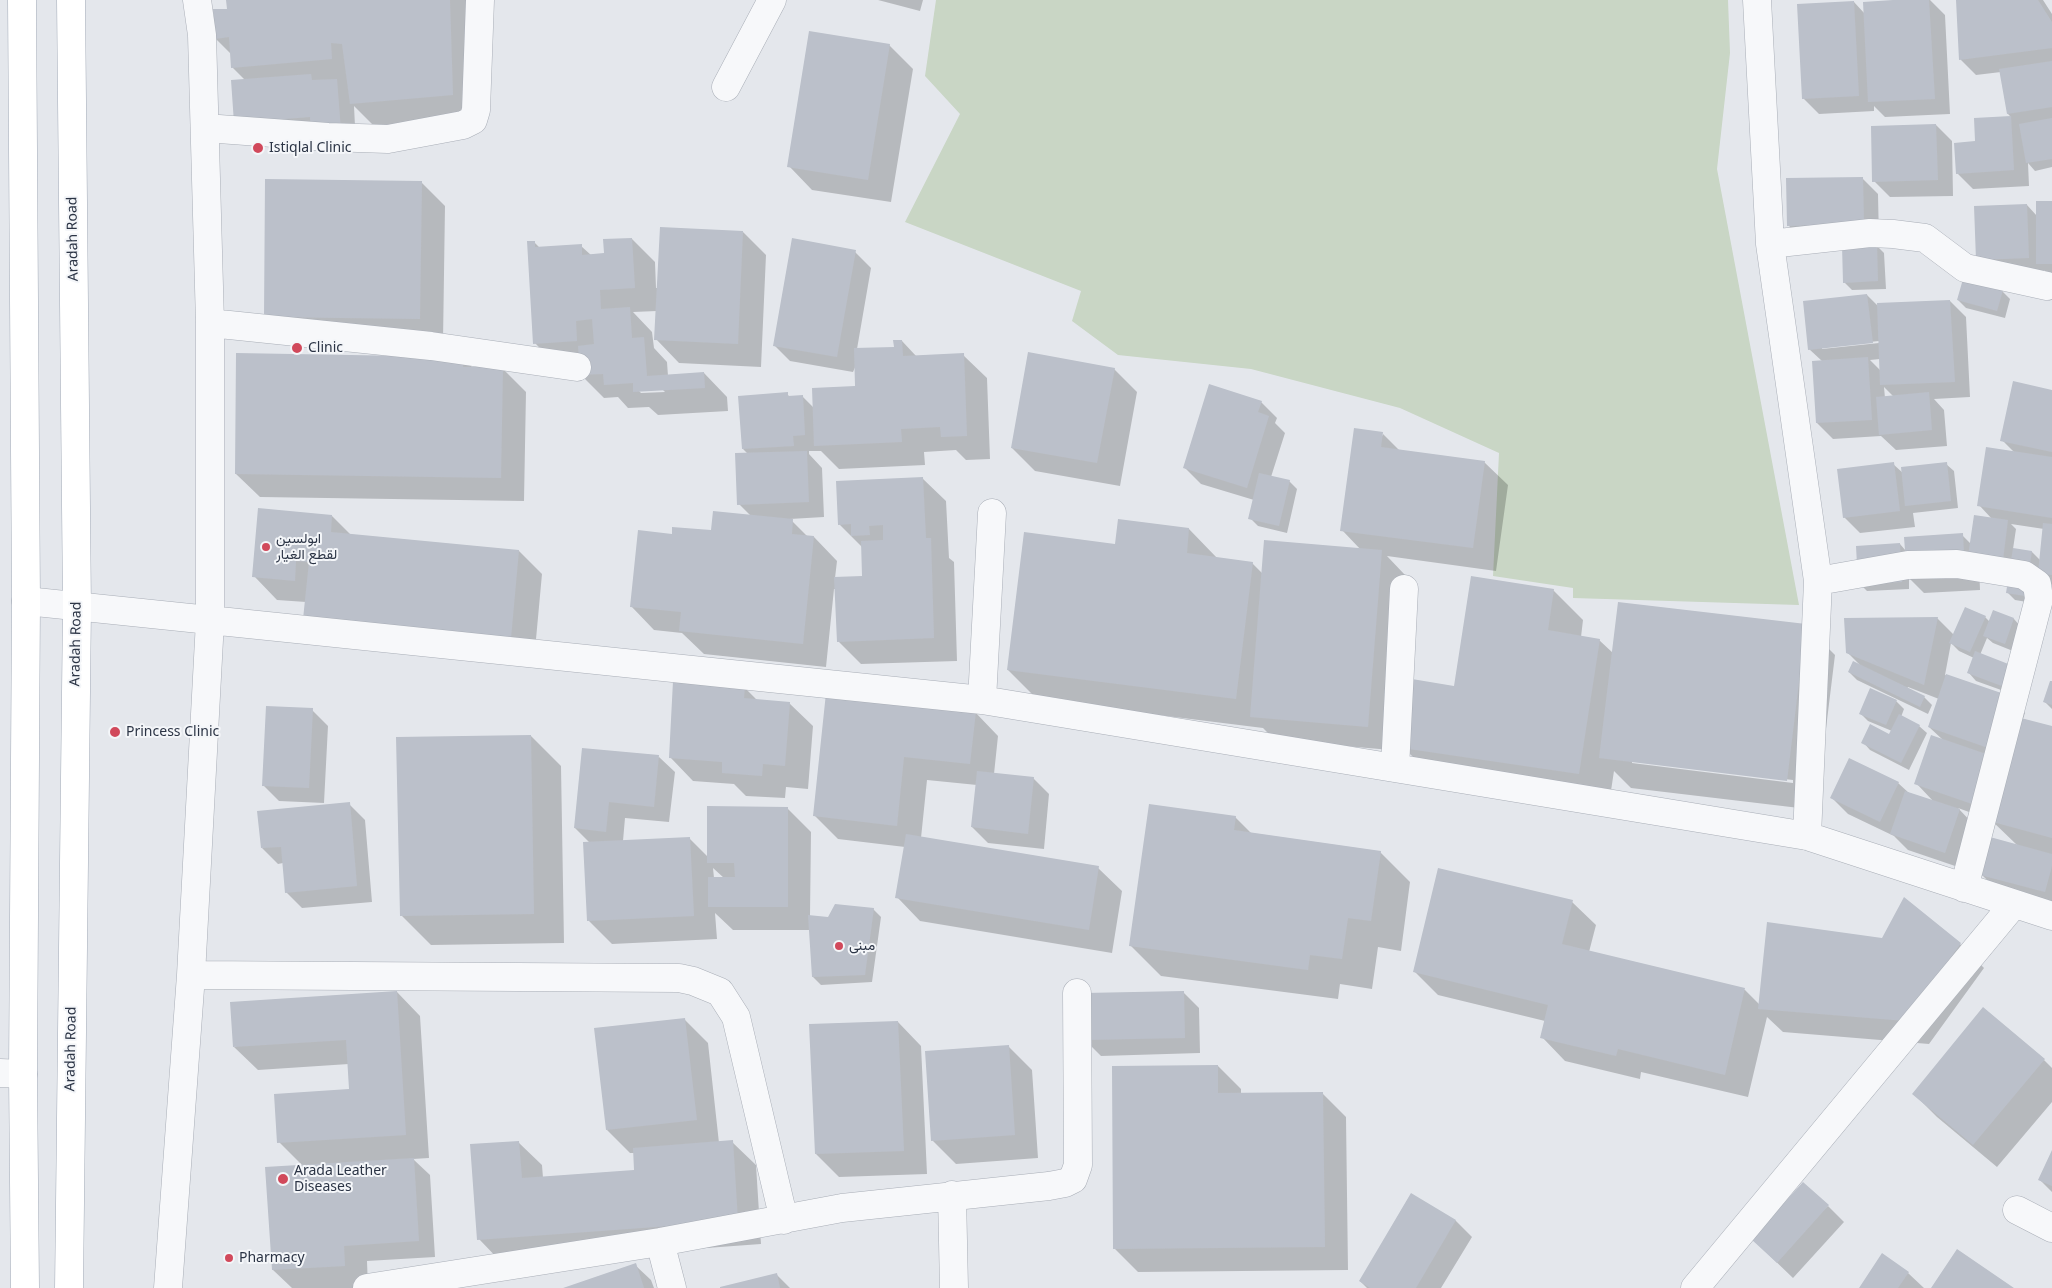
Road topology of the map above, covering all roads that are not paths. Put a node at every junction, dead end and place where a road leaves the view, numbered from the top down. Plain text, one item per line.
1 (22, 0) edge
2 (71, 0) edge
3 (197, 0) edge
4 (480, 0) edge
5 (772, 0) edge
6 (1757, 0) edge
7 (726, 87) dead end
8 (205, 128) junction
9 (1770, 244) junction
10 (2047, 286) dead end
11 (210, 323) junction
12 (577, 367) dead end
13 (992, 513) dead end
14 (1818, 581) junction
15 (1404, 589) dead end
16 (26, 601) junction
17 (77, 607) junction
18 (210, 621) junction
19 (982, 700) junction
20 (1395, 768) junction
21 (1807, 836) junction
22 (1964, 888) junction
23 (2013, 905) junction
24 (2052, 916) edge
25 (192, 975) junction
26 (1077, 993) dead end
27 (12, 1073) edge
28 (952, 1195) junction
29 (2017, 1210) dead end
30 (784, 1220) junction
31 (2052, 1228) edge
32 (660, 1242) junction
33 (25, 1288) edge
34 (69, 1288) edge
35 (168, 1288) edge
36 (367, 1288) edge
37 (672, 1288) edge
38 (954, 1288) edge
39 (1695, 1288) edge

1 - 16 main road
2 - 17 main road, Aradah Road
3 - 8 street
4 - 8 street
5 - 7 street
6 - 9 street
8 - 11 street
9 - 10 street
9 - 14 street
11 - 12 street
11 - 18 street
13 - 19 street
14 - 21 street
14 - 22 street
15 - 20 street
16 - 17 street
16 - 27 main road
17 - 18 street
17 - 34 main road, Aradah Road
18 - 19 street
18 - 25 street
19 - 20 street
20 - 21 street
21 - 22 street
22 - 23 street
23 - 24 street
23 - 39 street
25 - 30 street
25 - 35 street
26 - 28 street
27 - 33 main road
28 - 30 street
28 - 38 street
29 - 31 street
30 - 32 street
32 - 36 street
32 - 37 street

